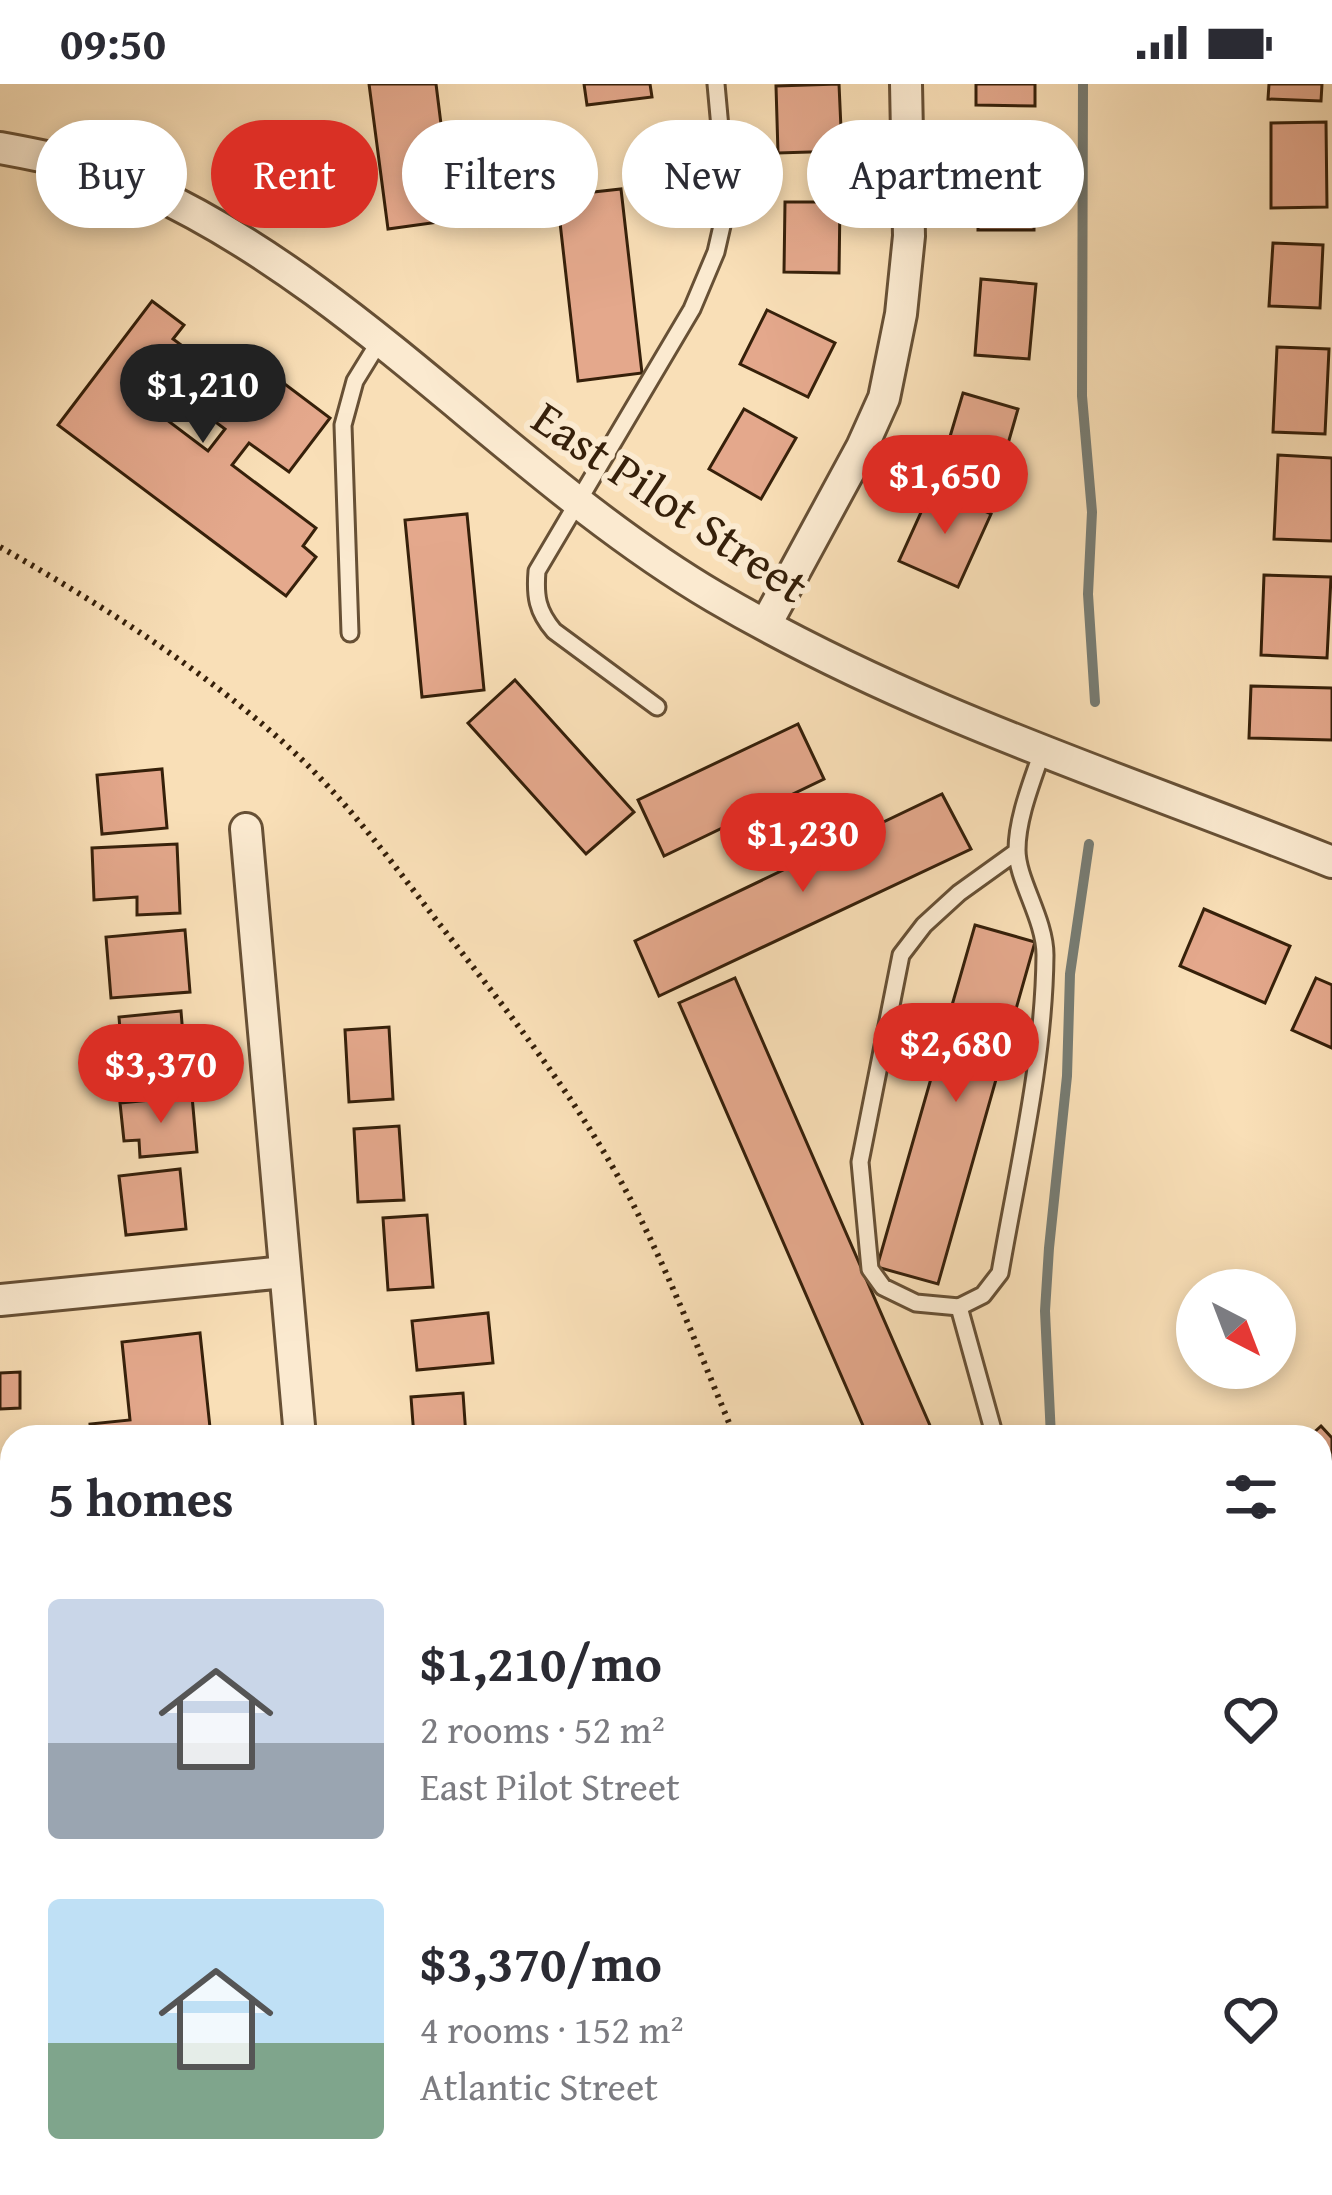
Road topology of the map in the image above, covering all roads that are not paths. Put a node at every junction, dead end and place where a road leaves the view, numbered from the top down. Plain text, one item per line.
1 (716, 84) edge
2 (906, 84) edge
3 (0, 148) edge
4 (379, 342) junction
5 (578, 499) junction
6 (766, 624) junction
7 (350, 633) dead end
8 (657, 707) dead end
9 (1042, 752) junction
10 (245, 829) dead end
11 (1016, 852) junction
12 (1332, 862) edge
13 (285, 1272) junction
14 (0, 1300) edge
15 (959, 1306) junction
16 (299, 1425) edge
17 (992, 1425) edge

1 - 5 lane
2 - 6 street
3 - 4 street, East Pilot Street
4 - 5 street, East Pilot Street
4 - 7 lane
5 - 6 street, East Pilot Street
5 - 8 lane
6 - 9 street, East Pilot Street
9 - 11 lane
9 - 12 street, East Pilot Street
10 - 13 street
11 - 15 lane
11 - 15 lane
13 - 14 street
13 - 16 street
15 - 17 lane

